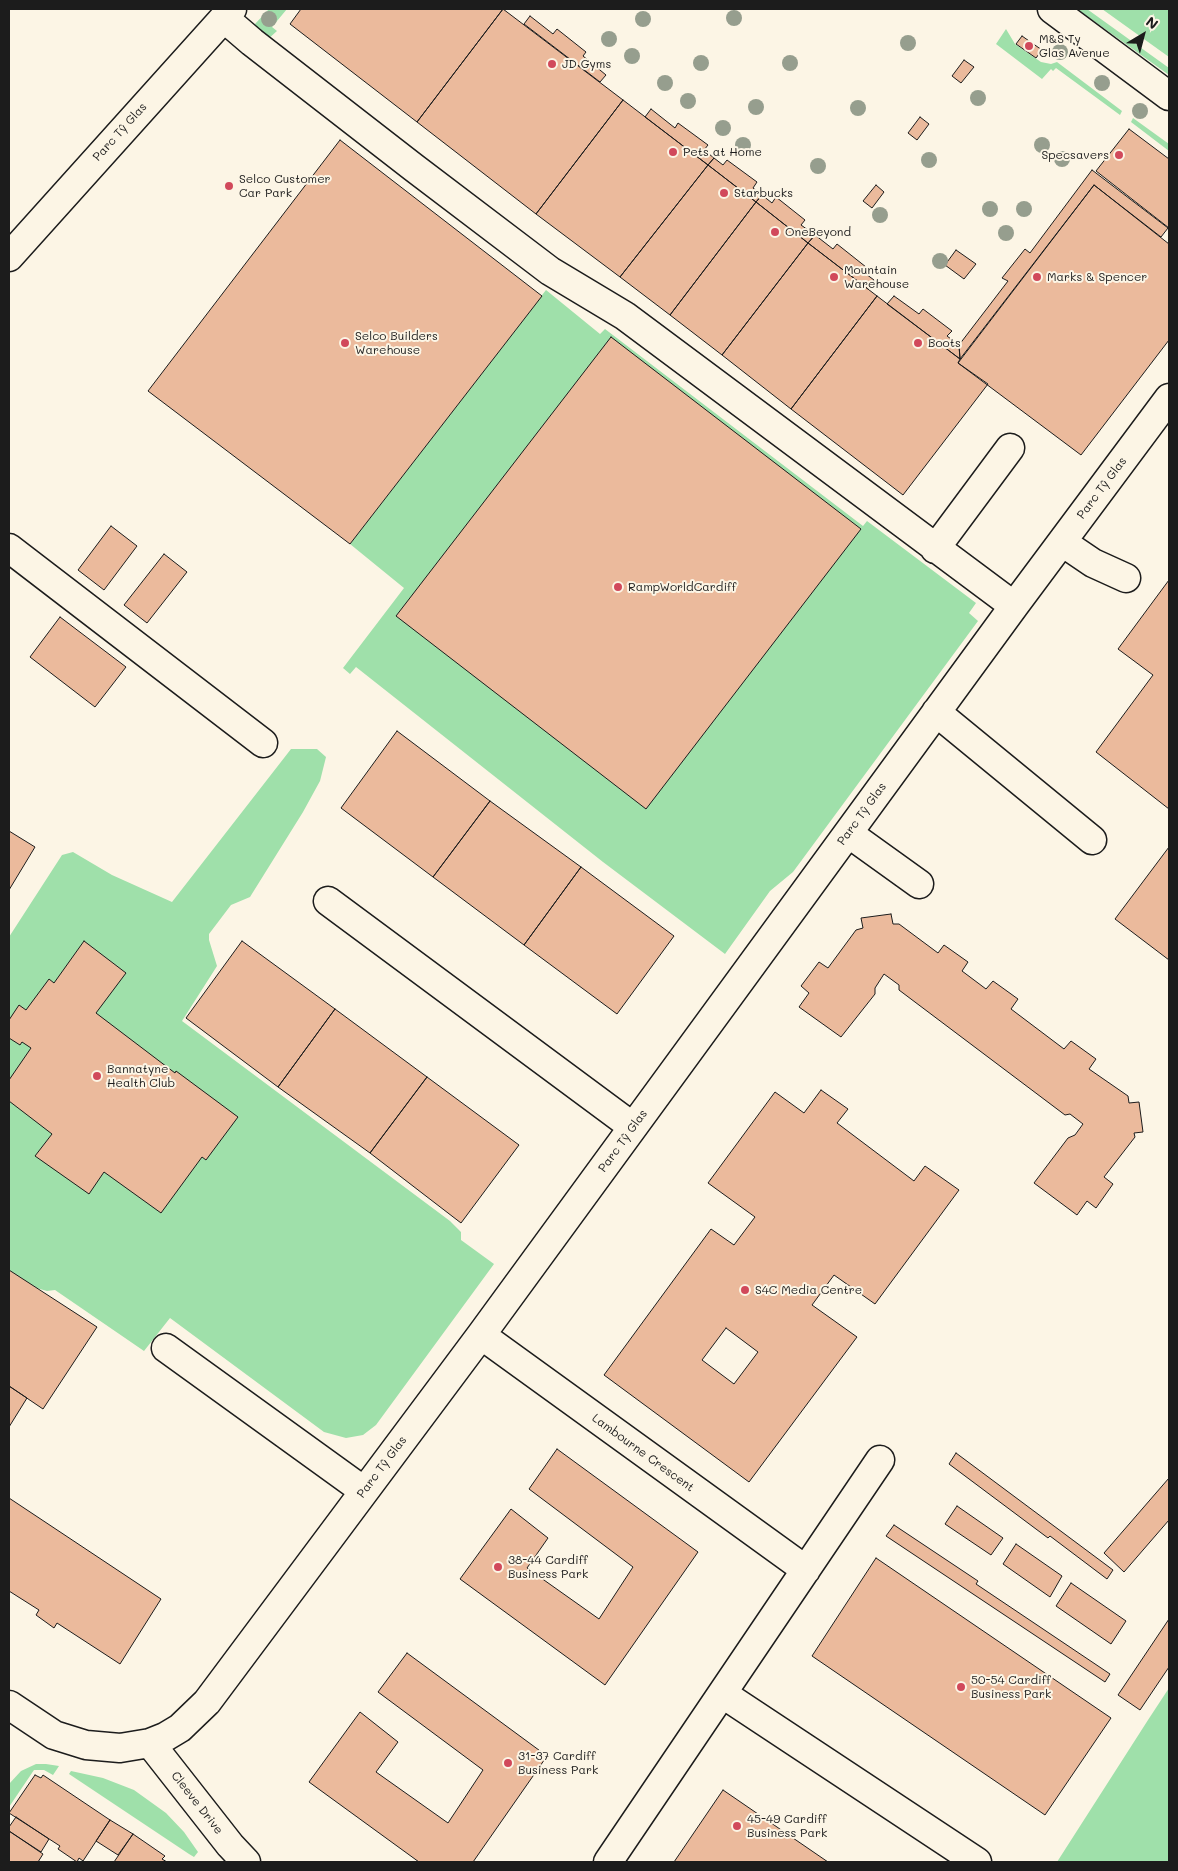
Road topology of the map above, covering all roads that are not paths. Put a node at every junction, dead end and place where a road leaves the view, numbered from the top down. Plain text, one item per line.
1 (1052, 9) edge
2 (228, 13) edge
3 (1169, 96) edge
4 (9, 257) edge
5 (1169, 398) edge
6 (1010, 448) dead end
7 (1062, 542) junction
8 (9, 548) edge
9 (935, 549) junction
10 (1126, 578) dead end
11 (1014, 606) junction
12 (936, 712) junction
13 (263, 743) dead end
14 (848, 833) junction
15 (1092, 840) dead end
16 (919, 884) dead end
17 (328, 901) dead end
18 (633, 1127) junction
19 (481, 1335) junction
20 (166, 1348) dead end
21 (880, 1460) dead end
22 (364, 1491) junction
23 (806, 1570) junction
24 (723, 1694) junction
25 (9, 1705) edge
26 (150, 1743) junction
27 (246, 1862) edge
28 (608, 1862) edge
29 (977, 1862) edge

1 - 3 street
2 - 4 street, Parc Tŷ Glas
2 - 9 street
5 - 7 street, Parc Tŷ Glas
6 - 9 street
7 - 10 street
7 - 11 street, Parc Tŷ Glas
8 - 13 street
9 - 11 street
11 - 12 street, Parc Tŷ Glas
12 - 14 street, Parc Tŷ Glas
12 - 15 street
14 - 16 street
14 - 18 street, Parc Tŷ Glas
17 - 18 street
18 - 19 street, Parc Tŷ Glas
19 - 22 street, Parc Tŷ Glas
19 - 23 street, Lambourne Crescent
20 - 22 street
21 - 23 street
22 - 26 street, Parc Tŷ Glas
23 - 24 street
24 - 28 street
24 - 29 street
25 - 26 street, Parc Tŷ Glas
26 - 27 street, Cleeve Drive

